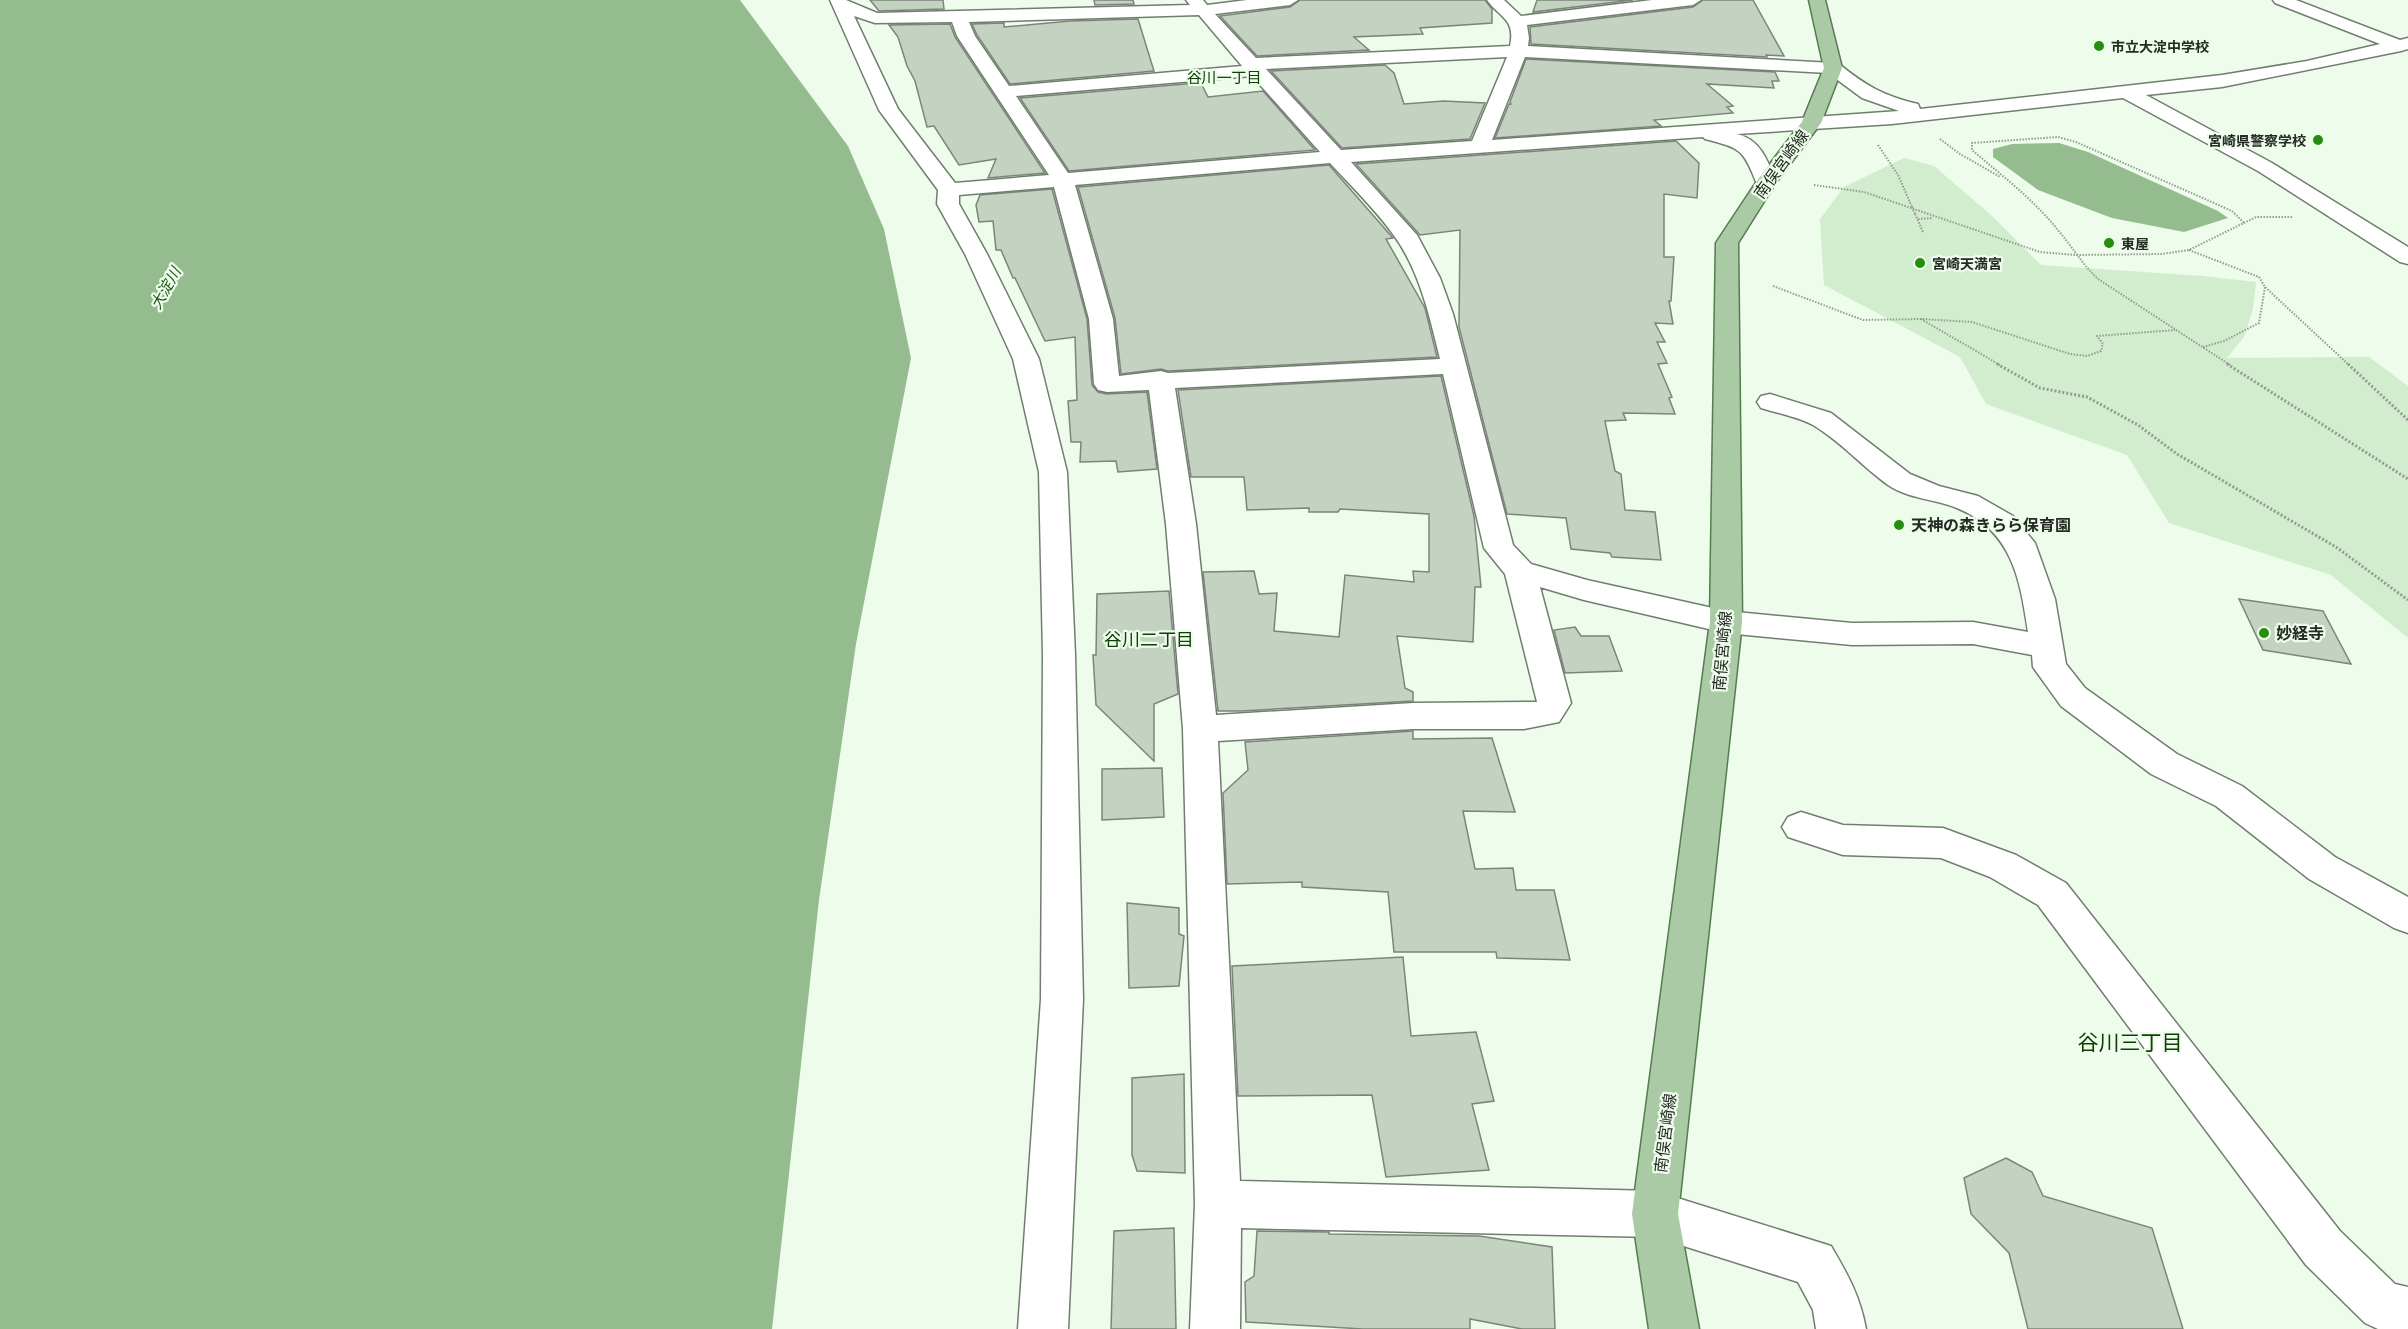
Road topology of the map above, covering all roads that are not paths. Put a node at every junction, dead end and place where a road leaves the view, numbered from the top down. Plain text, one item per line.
1 (871, 0) edge
2 (1290, 0) edge
3 (1495, 0) edge
4 (1693, 0) edge
5 (1817, 0) edge
6 (2281, 0) edge
7 (839, 2) edge
8 (1199, 5) edge
9 (959, 17) junction
10 (875, 18) junction
11 (1516, 21) junction
12 (2405, 46) edge
13 (1519, 51) junction
14 (1253, 67) junction
15 (1833, 68) junction
16 (2125, 91) junction
17 (1002, 92) junction
18 (1958, 110) junction
19 (1811, 123) junction
20 (1683, 131) junction
21 (1479, 147) junction
22 (1333, 157) junction
23 (1063, 181) junction
24 (1766, 182) junction
25 (949, 190) junction
26 (2408, 257) edge
27 (1454, 366) junction
28 (1161, 379) junction
29 (1770, 402) dead end
30 (1520, 571) junction
31 (1726, 622) junction
32 (2046, 646) junction
33 (1200, 729) junction
34 (1801, 827) dead end
35 (2408, 916) edge
36 (1218, 1204) junction
37 (1655, 1214) junction
38 (2408, 1312) edge
39 (1043, 1329) edge
40 (1215, 1329) edge
41 (1674, 1329) edge
42 (1841, 1329) edge

1 - 10 street
2 - 8 street
3 - 11 street
4 - 11 street
5 - 15 main road
6 - 12 street
7 - 10 street
7 - 25 street
8 - 9 street
8 - 14 street
9 - 10 street
9 - 17 street
11 - 13 street
12 - 16 street
13 - 14 street
13 - 15 street
13 - 21 street
14 - 17 street
14 - 22 street
15 - 18 street
15 - 19 main road, 南俣宮崎線
16 - 18 street
16 - 26 street
17 - 23 street
18 - 19 street
19 - 20 street
19 - 24 main road, 南俣宮崎線
20 - 21 street
20 - 24 street
21 - 22 street
22 - 23 street
22 - 27 street
23 - 25 street
23 - 28 street
24 - 31 main road, 南俣宮崎線
25 - 39 street
27 - 28 street
27 - 30 street
28 - 33 street
29 - 32 street
30 - 31 street
30 - 33 street
31 - 32 street
31 - 37 main road, 南俣宮崎線
32 - 35 street
33 - 36 street
34 - 38 street
36 - 37 street
36 - 40 street
37 - 41 main road, 南俣宮崎線
37 - 42 street

